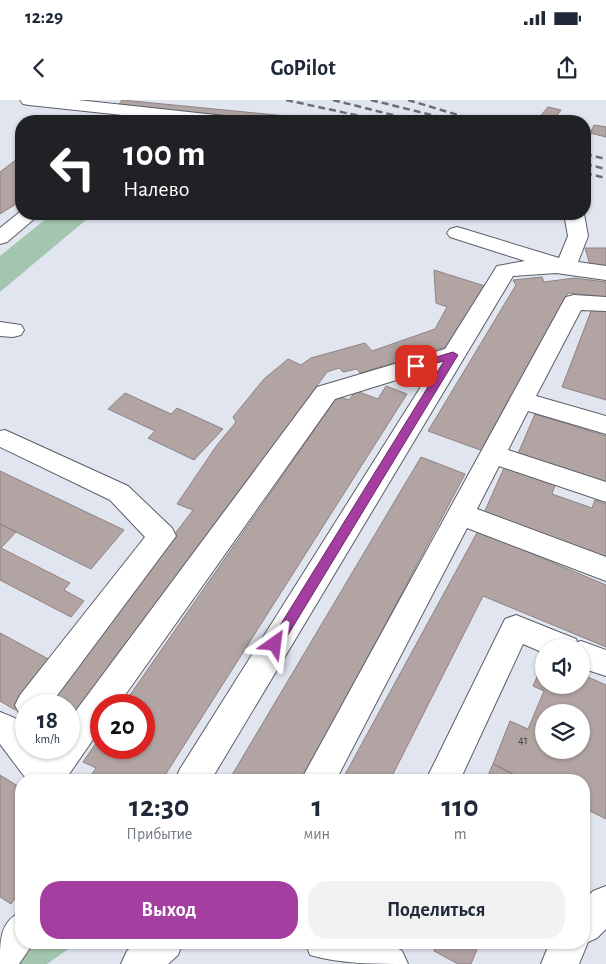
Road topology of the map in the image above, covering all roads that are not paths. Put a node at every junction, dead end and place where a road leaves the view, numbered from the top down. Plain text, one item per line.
1 (29, 100) edge
2 (48, 102) junction
3 (86, 115) edge
4 (169, 115) edge
5 (22, 220) edge
6 (575, 220) edge
7 (460, 223) edge
8 (0, 238) edge
9 (566, 267) junction
10 (505, 271) junction
11 (606, 274) edge
12 (606, 304) edge
13 (453, 355) junction
14 (521, 400) junction
15 (606, 425) edge
16 (5, 438) dead end
17 (492, 454) junction
18 (606, 492) edge
19 (460, 514) junction
20 (606, 570) edge
21 (543, 639) edge
22 (40, 694) edge
23 (12, 723) edge
24 (44, 774) edge
25 (51, 774) edge
26 (196, 774) edge
27 (321, 774) edge
28 (446, 774) edge
29 (606, 904) edge
30 (590, 919) edge
31 (15, 938) edge
32 (157, 949) edge
33 (357, 949) edge
34 (567, 949) edge
35 (372, 952) edge
36 (0, 958) edge
37 (140, 964) edge
38 (560, 964) edge

1 - 2 main road
2 - 3 main road
2 - 4 main road
5 - 8 main road
6 - 9 main road
7 - 9 main road
7 - 10 main road
9 - 10 main road
9 - 11 main road
10 - 13 main road
12 - 14 main road
13 - 25 main road
13 - 26 main road
14 - 15 main road
14 - 17 main road
16 - 22 main road
17 - 18 main road
17 - 19 main road
19 - 20 main road
19 - 27 main road
21 - 28 main road
23 - 24 main road
29 - 30 main road
31 - 36 main road
32 - 37 main road
33 - 35 main road
34 - 38 main road

